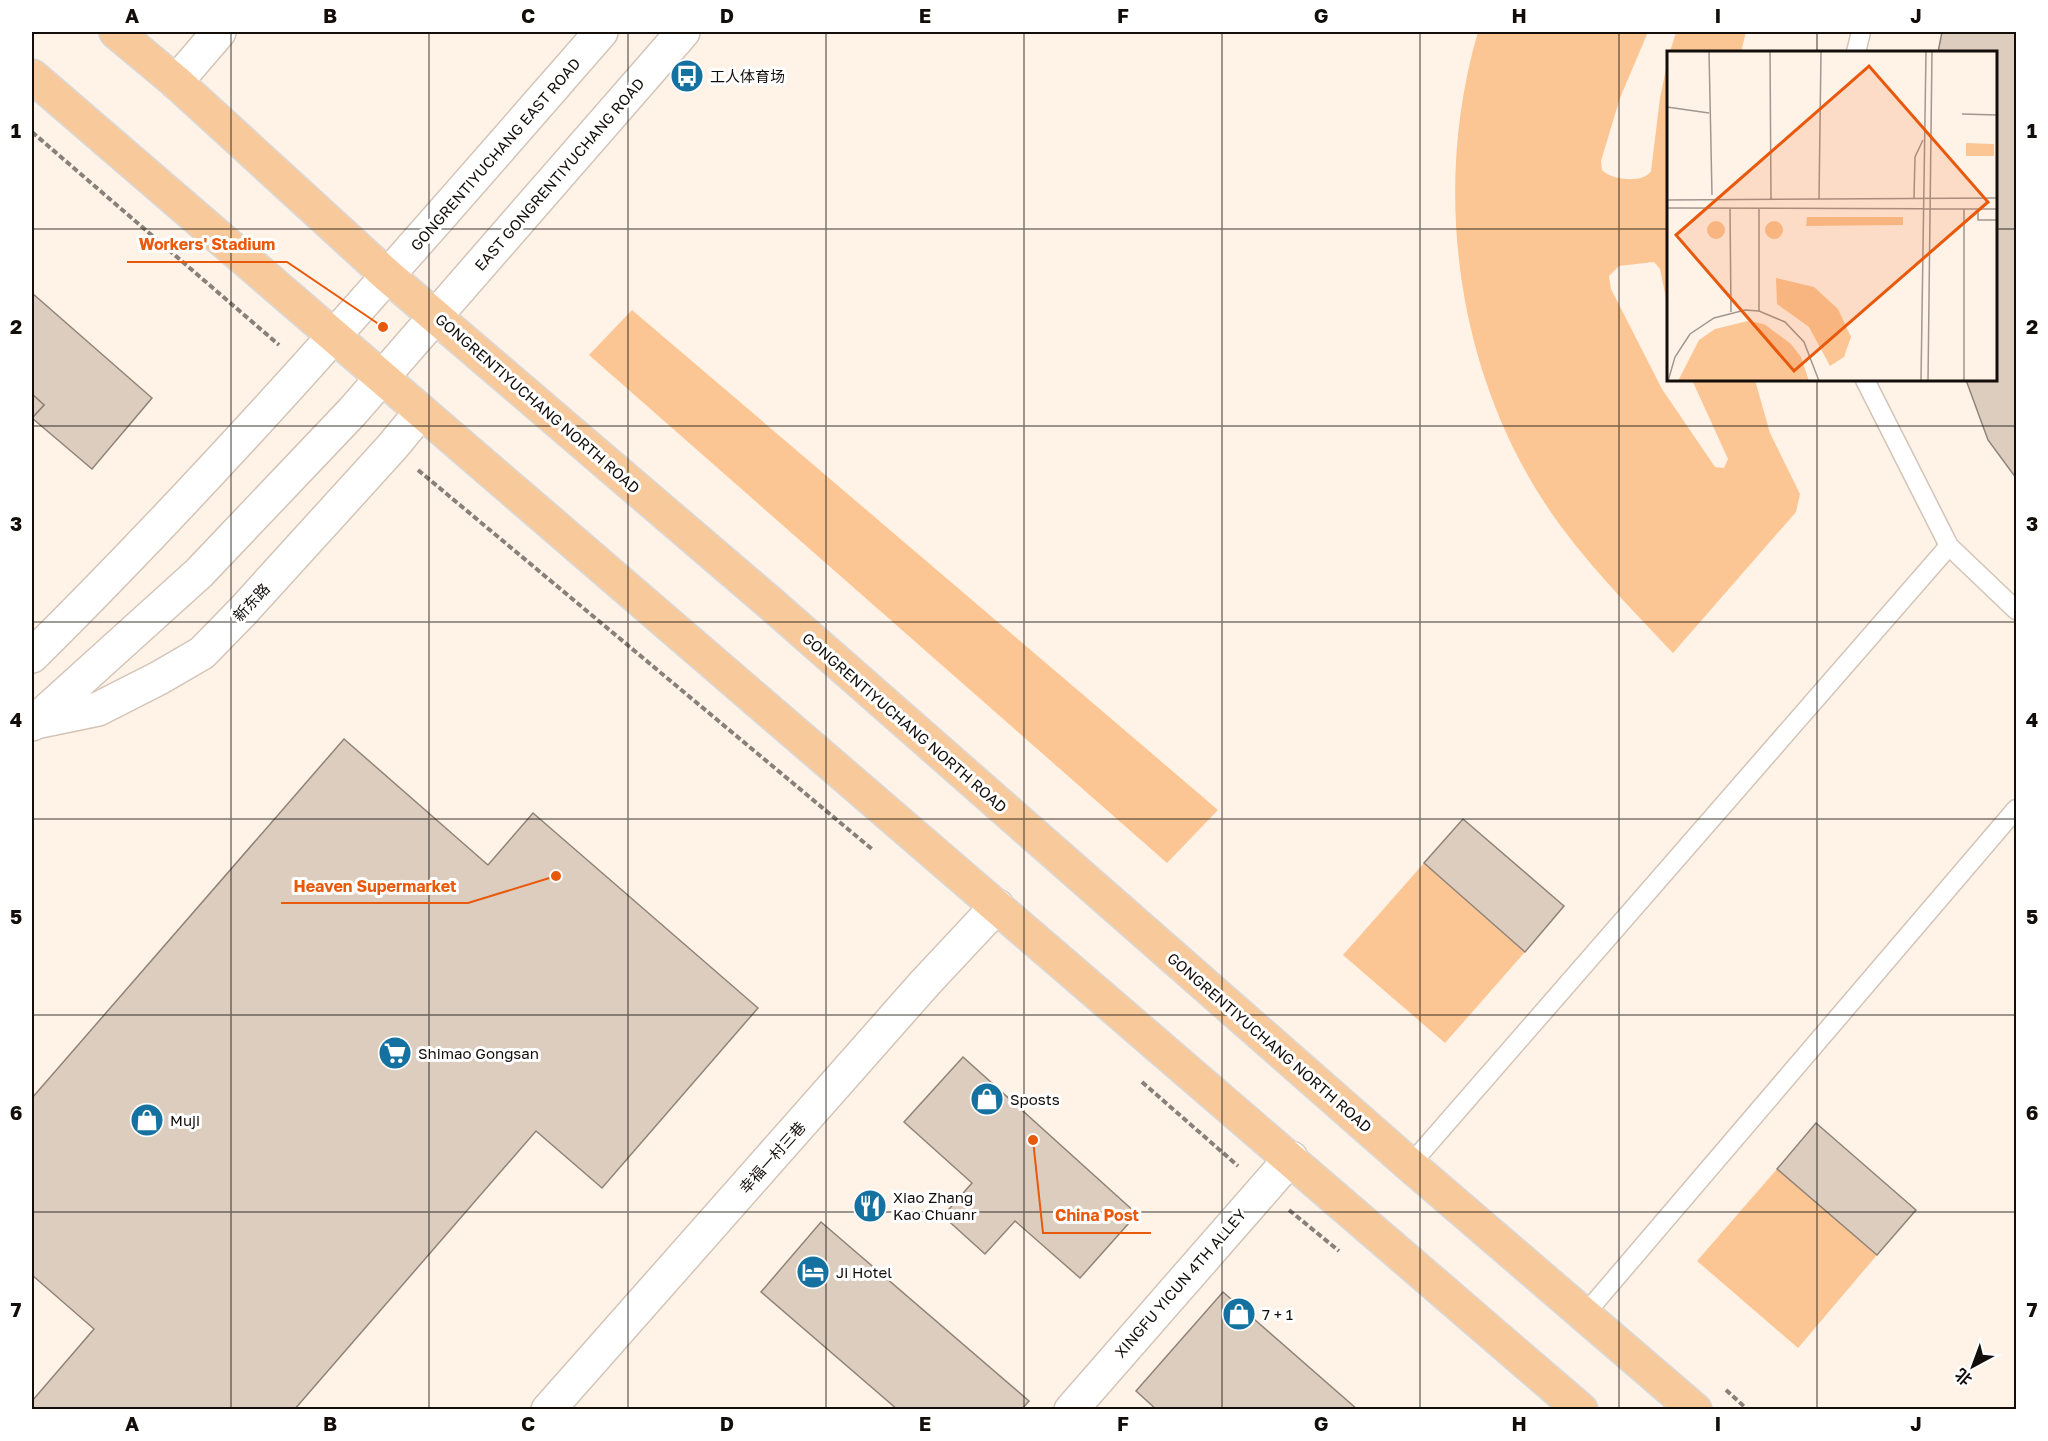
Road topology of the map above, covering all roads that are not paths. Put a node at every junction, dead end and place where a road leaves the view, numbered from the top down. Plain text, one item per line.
1 (116, 32) edge
2 (219, 32) edge
3 (601, 32) edge
4 (683, 32) edge
5 (1861, 32) edge
6 (1856, 51) edge
7 (32, 76) edge
8 (176, 82) junction
9 (388, 276) junction
10 (435, 316) junction
11 (332, 335) junction
12 (381, 377) junction
13 (1866, 381) edge
14 (421, 412) junction
15 (1949, 546) junction
16 (2016, 610) edge
17 (32, 656) edge
18 (32, 723) edge
19 (2016, 809) edge
20 (997, 906) junction
21 (1291, 1158) junction
22 (1410, 1165) junction
23 (1585, 1314) junction
24 (548, 1410) edge
25 (1071, 1410) edge
26 (1581, 1410) edge
27 (1695, 1410) edge

1 - 8 main road, GONGRENTIYUCHANG NORTH ROAD
2 - 8 main road
3 - 9 main road, GONGRENTIYUCHANG EAST ROAD
4 - 10 main road, EAST GONGRENTIYUCHANG ROAD
5 - 6 lane
7 - 11 main road
8 - 9 main road, GONGRENTIYUCHANG NORTH ROAD
9 - 10 main road, GONGRENTIYUCHANG NORTH ROAD
9 - 11 main road, GONGRENTIYUCHANG EAST ROAD
10 - 12 main road, EAST GONGRENTIYUCHANG ROAD
10 - 22 main road, GONGRENTIYUCHANG NORTH ROAD
11 - 12 main road
11 - 17 main road
12 - 14 main road
12 - 18 main road, 新东路
13 - 15 lane
14 - 18 main road, 新东路
14 - 20 main road
15 - 16 lane
15 - 22 lane
19 - 23 lane
20 - 21 main road
20 - 24 main road, 幸福一村三巷
21 - 25 main road, XINGFU YICUN 4TH ALLEY
21 - 26 main road
22 - 23 main road, GONGRENTIYUCHANG NORTH ROAD
23 - 27 main road, GONGRENTIYUCHANG NORTH ROAD

